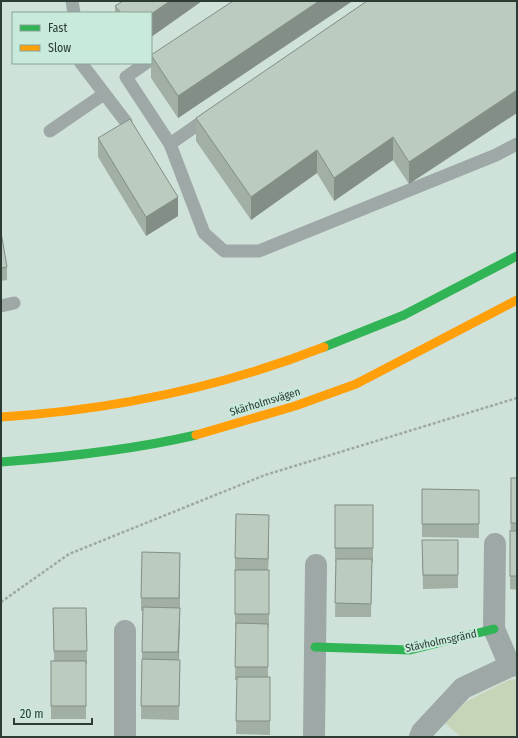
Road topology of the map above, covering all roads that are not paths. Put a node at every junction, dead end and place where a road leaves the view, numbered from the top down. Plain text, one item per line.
1 (72, 1) edge
2 (74, 12) edge
3 (82, 64) edge
4 (145, 64) edge
5 (104, 94) junction
6 (222, 108) edge
7 (126, 122) edge
8 (50, 131) dead end
9 (170, 144) junction
10 (517, 144) edge
11 (517, 256) edge
12 (517, 300) edge
13 (14, 303) dead end
14 (1, 306) edge
15 (1, 412) edge
16 (32, 415) junction
17 (1, 417) edge
18 (1, 462) edge
19 (495, 544) dead end
20 (316, 565) dead end
21 (494, 629) junction
22 (125, 630) dead end
23 (315, 647) junction
24 (514, 666) edge
25 (125, 737) edge
26 (314, 737) edge
27 (420, 737) edge

1 - 2 lane
3 - 5 lane
4 - 9 lane
5 - 7 lane
5 - 8 lane
6 - 9 lane
9 - 10 lane
11 - 16 main road
12 - 18 main road, Skärholmsvägen
13 - 14 lane
15 - 16 main road
16 - 17 main road
19 - 21 street
20 - 23 street
21 - 23 main road, Stävholmsgränd
21 - 24 street
22 - 25 street
23 - 26 street
24 - 27 street

